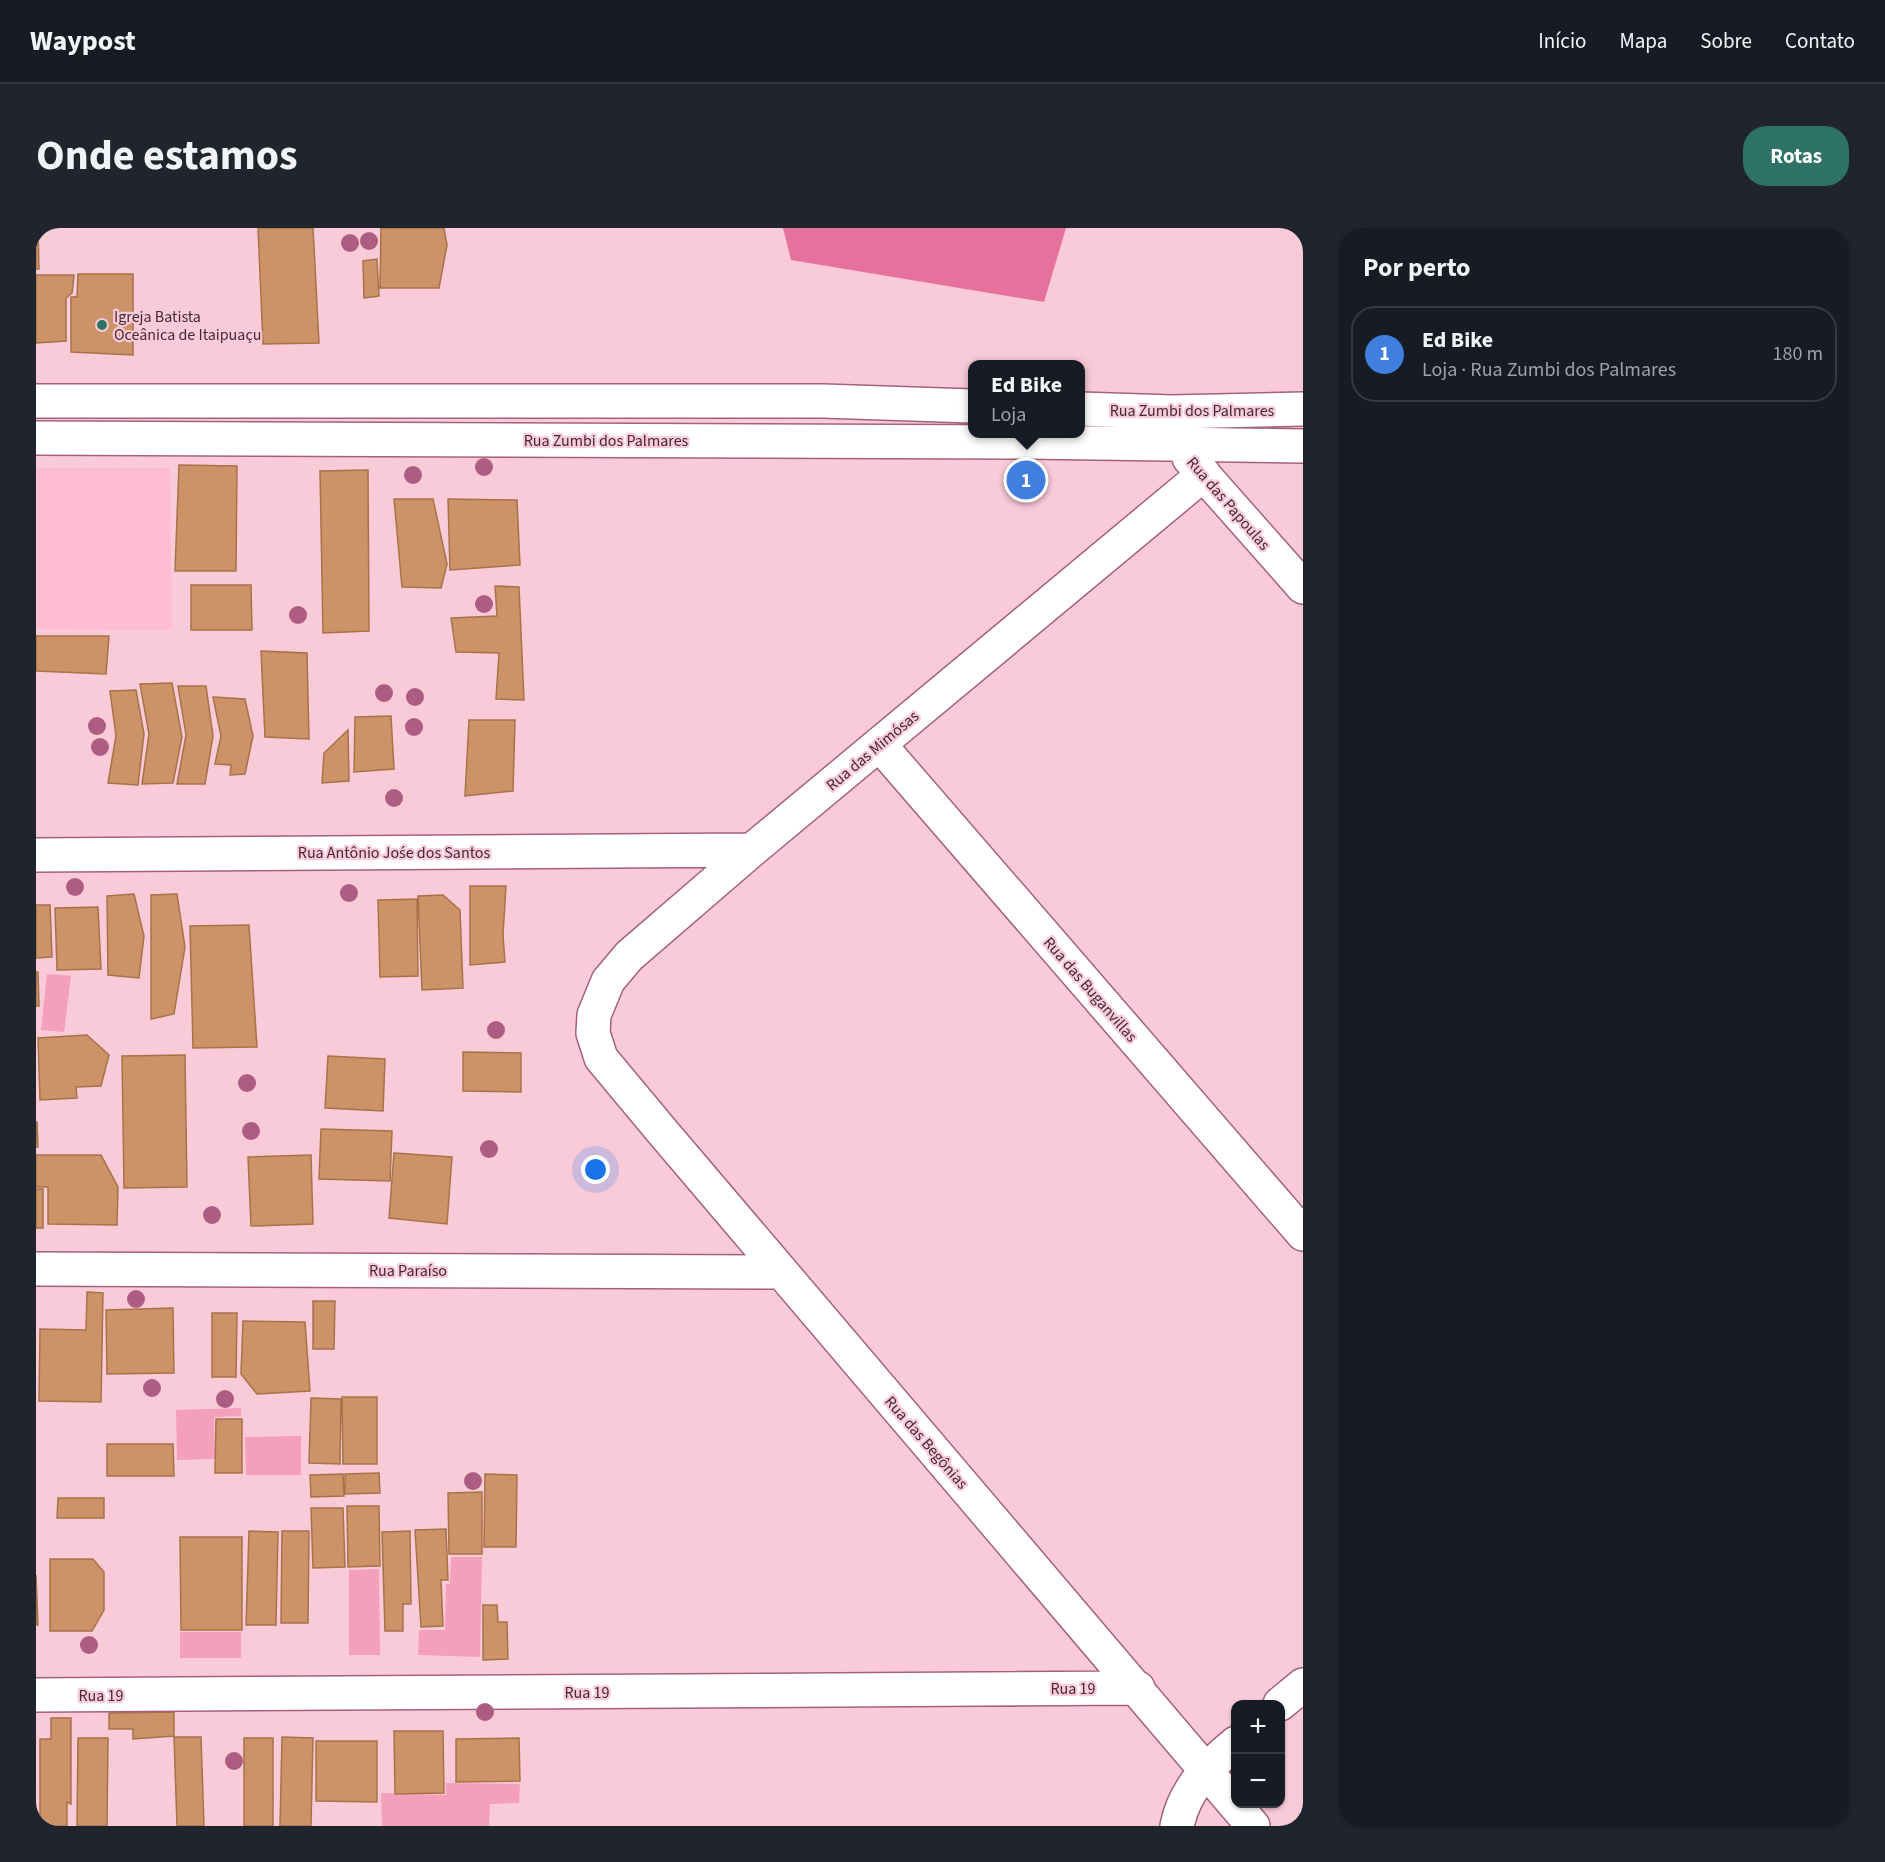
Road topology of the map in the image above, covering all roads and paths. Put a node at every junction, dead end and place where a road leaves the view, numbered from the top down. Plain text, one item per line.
1 (36, 401) edge
2 (1297, 405) edge
3 (968, 406) edge
4 (1085, 410) edge
5 (1174, 427) junction
6 (1085, 428) edge
7 (968, 429) edge
8 (36, 438) edge
9 (1303, 446) edge
10 (1203, 474) junction
11 (1303, 587) edge
12 (879, 744) junction
13 (752, 850) junction
14 (36, 855) edge
15 (601, 1058) joint
16 (1303, 1234) edge
17 (36, 1269) edge
18 (779, 1272) junction
19 (1303, 1685) edge
20 (1138, 1688) junction
21 (36, 1695) edge
22 (1285, 1700) edge
23 (1231, 1747) edge
24 (1204, 1770) junction
25 (1177, 1826) edge
26 (1253, 1826) edge

1 - 3 street
2 - 5 street, Rua Zumbi dos Palmares
4 - 5 street, Rua Zumbi dos Palmares
5 - 6 street, Rua Zumbi dos Palmares
5 - 9 street
5 - 10 street, Rua das Papoulas
7 - 8 street, Rua Zumbi dos Palmares
10 - 11 street, Rua das Papoulas
10 - 12 street, Rua das Mimósas
12 - 13 street, Rua das Mimósas
12 - 16 street, Rua das Buganvillas
13 - 14 street, Rua Antônio Jośe dos Santos
13 - 15 street, Rua das Mimósas
15 - 18 street, Rua das Begônias
17 - 18 street, Rua Paraíso
18 - 20 street, Rua das Begônias
19 - 22 street
20 - 21 street, Rua 19
20 - 24 street, Rua das Begônias
23 - 24 street
24 - 25 street
24 - 26 street, Rua das Begônias

